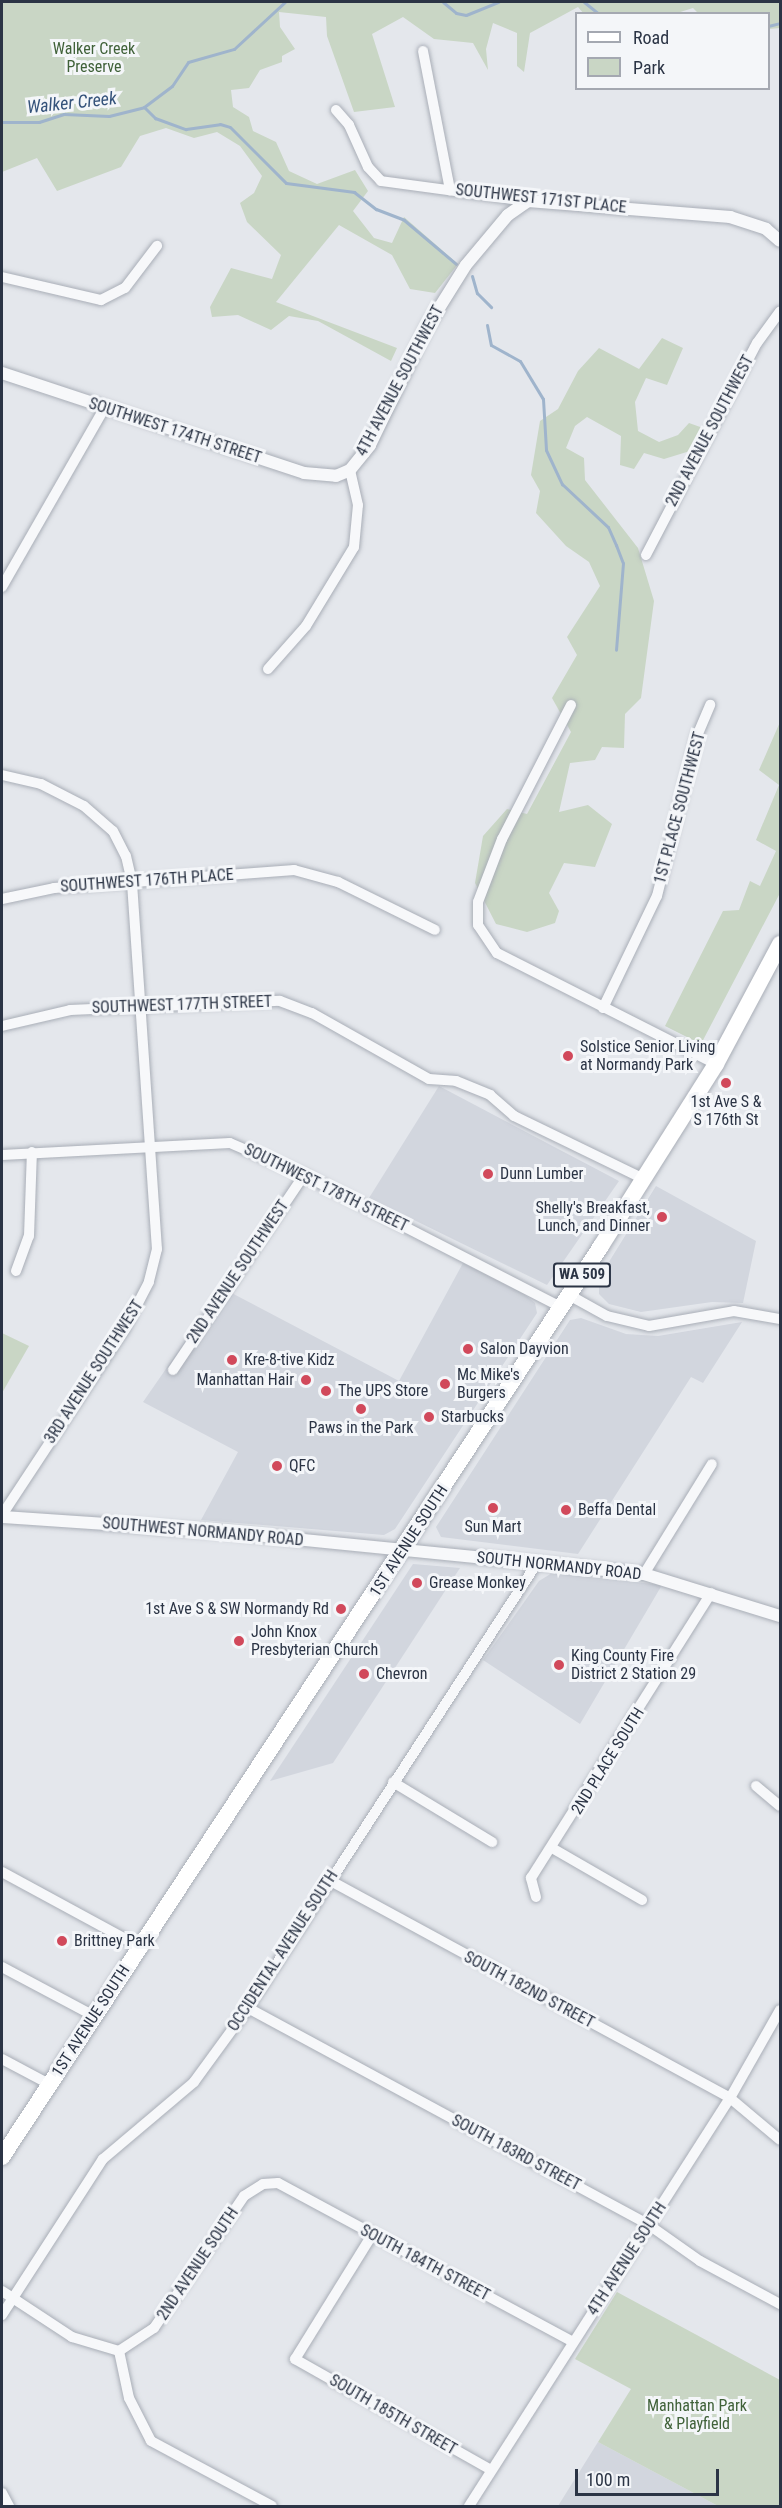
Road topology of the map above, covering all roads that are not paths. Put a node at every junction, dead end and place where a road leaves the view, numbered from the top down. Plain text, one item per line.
1 (423, 51) dead end
2 (336, 110) dead end
3 (450, 190) junction
4 (528, 201) junction
5 (780, 241) edge
6 (157, 246) dead end
7 (2, 277) edge
8 (780, 311) edge
9 (2, 373) edge
10 (104, 409) junction
11 (350, 470) junction
12 (646, 555) dead end
13 (2, 587) edge
14 (268, 669) dead end
15 (572, 705) dead end
16 (710, 705) dead end
17 (2, 775) edge
18 (132, 883) junction
19 (2, 899) edge
20 (435, 930) dead end
21 (780, 944) edge
22 (140, 1005) junction
23 (603, 1008) junction
24 (2, 1026) edge
25 (716, 1064) junction
26 (150, 1146) junction
27 (32, 1152) junction
28 (2, 1155) edge
29 (304, 1175) junction
30 (644, 1179) junction
31 (16, 1270) dead end
32 (565, 1301) junction
33 (780, 1319) edge
34 (173, 1370) dead end
35 (712, 1464) dead end
36 (2, 1516) edge
37 (404, 1550) junction
38 (537, 1563) junction
39 (644, 1574) junction
40 (711, 1593) junction
41 (780, 1616) edge
42 (393, 1782) junction
43 (756, 1786) dead end
44 (780, 1806) edge
45 (492, 1842) dead end
46 (552, 1848) junction
47 (2, 1872) edge
48 (329, 1881) junction
49 (536, 1897) dead end
50 (642, 1900) dead end
51 (140, 1947) junction
52 (2, 1967) edge
53 (248, 2008) junction
54 (780, 2010) edge
55 (94, 2016) junction
56 (2, 2059) edge
57 (50, 2084) junction
58 (729, 2098) junction
59 (780, 2140) edge
60 (2, 2157) edge
61 (278, 2183) joint
62 (649, 2225) junction
63 (372, 2235) junction
64 (2, 2291) edge
65 (12, 2298) junction
66 (780, 2304) edge
67 (2, 2315) edge
68 (573, 2342) junction
69 (119, 2351) junction
70 (491, 2470) junction
71 (2, 2493) edge
72 (9, 2506) edge
73 (272, 2506) edge
74 (469, 2506) edge

1 - 3 street
2 - 3 street, SOUTHWEST 171ST PLACE
3 - 4 street, SOUTHWEST 171ST PLACE
4 - 5 street, SOUTHWEST 171ST PLACE
4 - 11 street, 4TH AVENUE SOUTHWEST
6 - 7 street
8 - 12 street, 2ND AVENUE SOUTHWEST
9 - 10 street, SOUTHWEST 174TH STREET
10 - 11 street, SOUTHWEST 174TH STREET
10 - 13 street
11 - 14 street, 4TH AVENUE SOUTHWEST
15 - 23 street
16 - 23 street, 1ST PLACE SOUTHWEST
17 - 18 street, 3RD AVENUE SOUTHWEST
18 - 19 street, SOUTHWEST 176TH PLACE
18 - 20 street, SOUTHWEST 176TH PLACE
18 - 22 street, 3RD AVENUE SOUTHWEST
21 - 25 main road, 1ST AVENUE SOUTH / WA 509
22 - 24 street, SOUTHWEST 177TH STREET
22 - 26 street, 3RD AVENUE SOUTHWEST
22 - 30 street, SOUTHWEST 177TH STREET
23 - 25 street
25 - 30 main road, 1ST AVENUE SOUTH / WA 509
26 - 27 street, SOUTHWEST 178TH STREET
26 - 29 street, SOUTHWEST 178TH STREET
26 - 36 street, 3RD AVENUE SOUTHWEST
27 - 28 street, SOUTHWEST 178TH STREET
27 - 31 street
29 - 32 street, SOUTHWEST 178TH STREET
29 - 34 street, 2ND AVENUE SOUTHWEST
30 - 32 main road, 1ST AVENUE SOUTH / WA 509
32 - 33 street, SOUTHWEST 178TH STREET
32 - 37 main road, 1ST AVENUE SOUTH / WA 509
35 - 39 street
36 - 37 street, SOUTHWEST NORMANDY ROAD
37 - 38 street, SOUTH NORMANDY ROAD
37 - 51 main road, 1ST AVENUE SOUTH / WA 509
38 - 39 street, SOUTH NORMANDY ROAD
38 - 42 street, OCCIDENTAL AVENUE SOUTH
39 - 40 street, SOUTH NORMANDY ROAD
40 - 41 street, SOUTH NORMANDY ROAD
40 - 46 street, 2ND PLACE SOUTH
42 - 45 street
42 - 48 street, OCCIDENTAL AVENUE SOUTH
43 - 44 street
46 - 49 street, 2ND PLACE SOUTH
46 - 50 street
47 - 51 street
48 - 53 street, OCCIDENTAL AVENUE SOUTH
48 - 58 street, SOUTH 182ND STREET
51 - 55 main road, 1ST AVENUE SOUTH / WA 509
52 - 55 street
53 - 62 street, SOUTH 183RD STREET
53 - 65 street, OCCIDENTAL AVENUE SOUTH
54 - 58 street, 4TH AVENUE SOUTH
55 - 57 main road, 1ST AVENUE SOUTH / WA 509
56 - 57 street
57 - 60 main road, 1ST AVENUE SOUTH / WA 509
58 - 59 street, SOUTH 182ND STREET
58 - 62 street, 4TH AVENUE SOUTH
61 - 63 street, SOUTH 184TH STREET
61 - 69 street, 2ND AVENUE SOUTH
62 - 66 street, SOUTH 183RD STREET
62 - 68 street, 4TH AVENUE SOUTH
63 - 68 street, SOUTH 184TH STREET
63 - 70 street, SOUTH 185TH STREET
64 - 65 street
65 - 67 street, OCCIDENTAL AVENUE SOUTH
65 - 69 street
68 - 70 street, 4TH AVENUE SOUTH
69 - 73 street
70 - 74 street, 4TH AVENUE SOUTH
71 - 72 street

